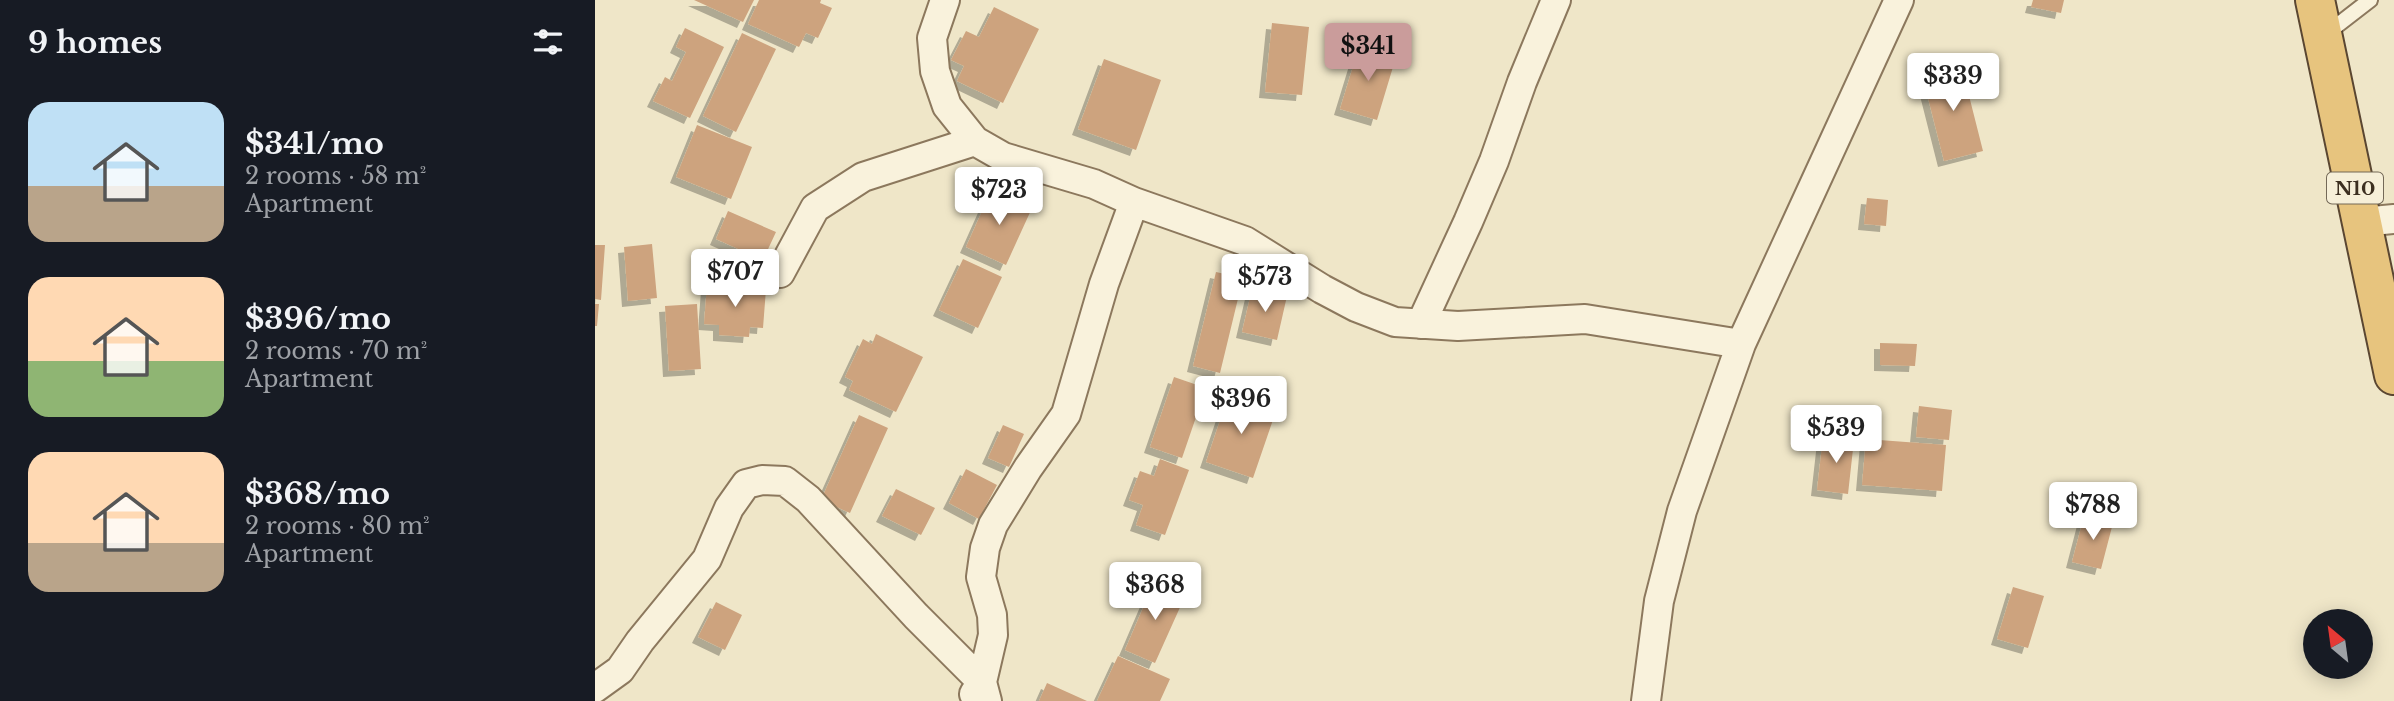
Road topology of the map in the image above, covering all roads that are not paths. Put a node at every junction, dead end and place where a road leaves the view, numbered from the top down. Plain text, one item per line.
1 (945, 0) edge
2 (1556, 0) edge
3 (1899, 0) edge
4 (2370, 0) edge
5 (2319, 18) edge
6 (975, 141) junction
7 (1134, 202) junction
8 (2378, 220) edge
9 (780, 273) dead end
10 (1421, 324) junction
11 (1741, 344) junction
12 (2394, 375) edge
13 (595, 688) edge
14 (980, 695) edge
15 (1646, 701) edge

1 - 6 street
2 - 10 street
3 - 11 street
4 - 5 lane
5 - 8 highway, N10
6 - 7 street
6 - 9 street
7 - 10 street
7 - 14 street
8 - 12 highway, N10
10 - 11 street
11 - 15 street
13 - 14 street

